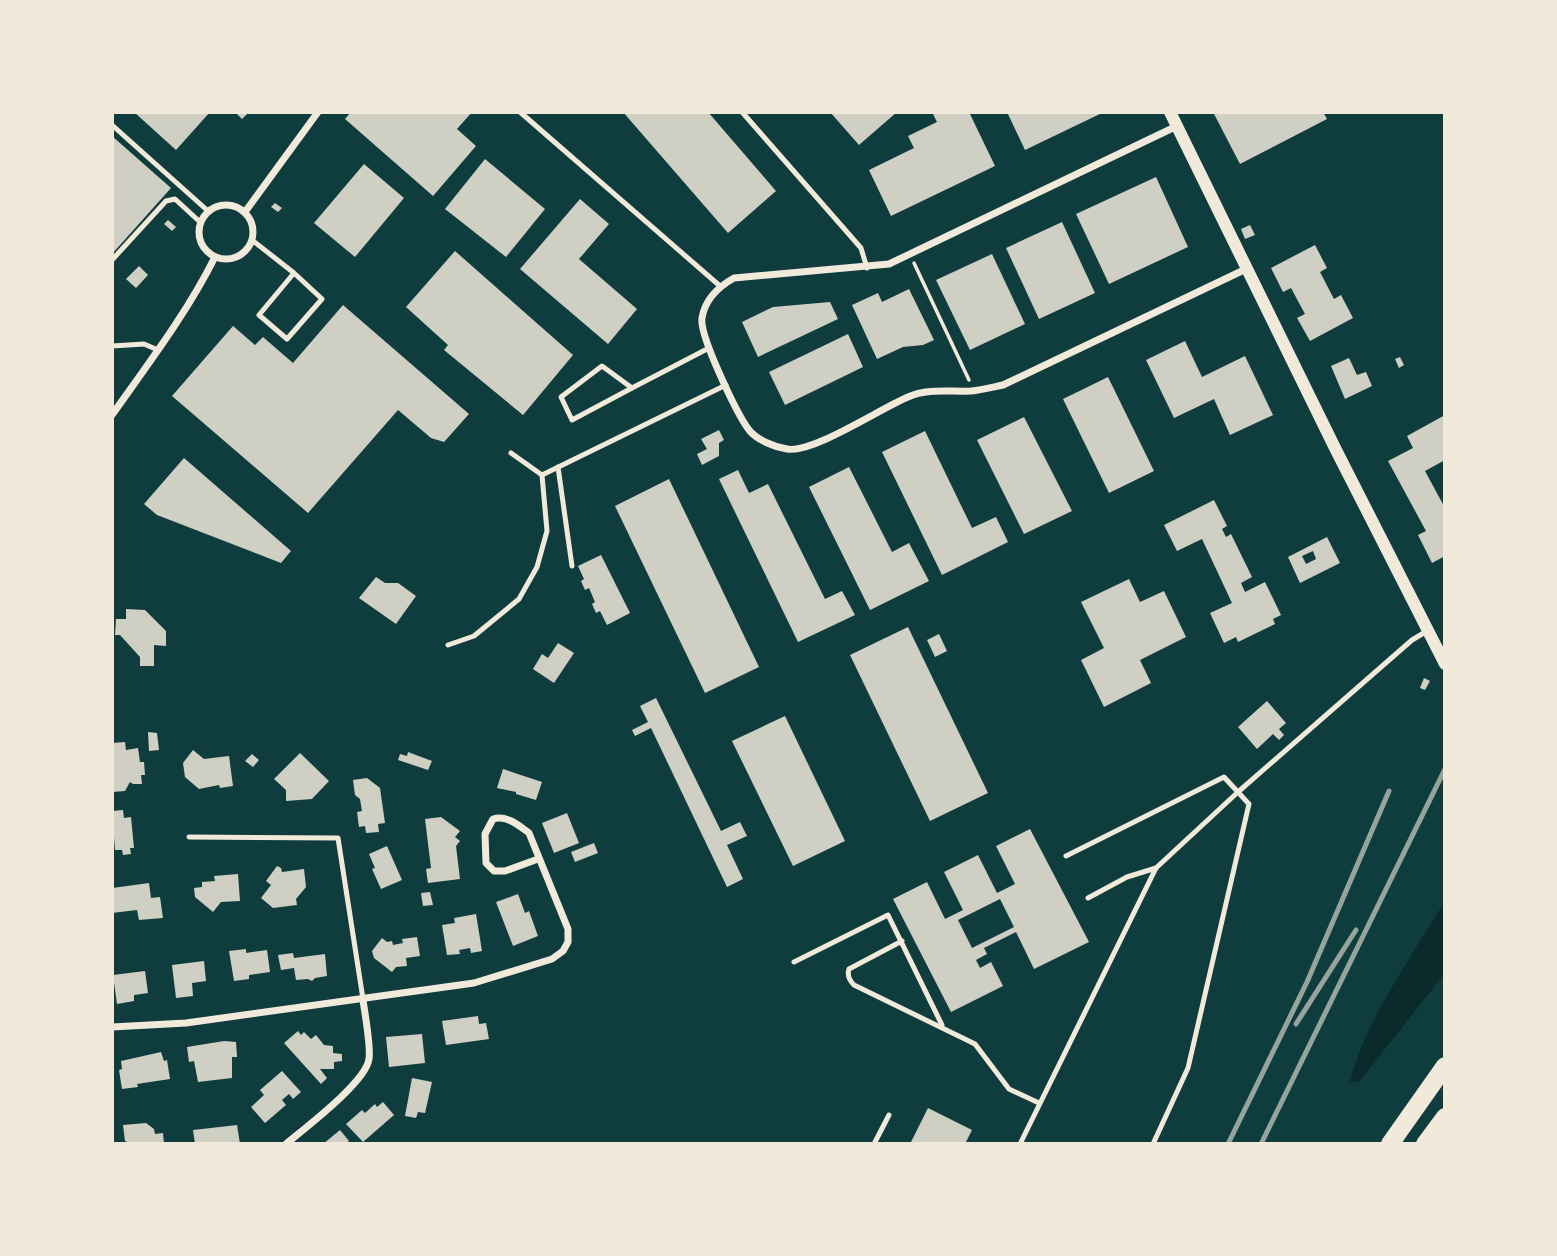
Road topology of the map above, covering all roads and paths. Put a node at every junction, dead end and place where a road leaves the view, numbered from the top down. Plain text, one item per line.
1 (318, 112) edge
2 (520, 112) edge
3 (742, 112) edge
4 (1170, 112) edge
5 (112, 125) edge
6 (1177, 126) junction
7 (208, 211) junction
8 (245, 212) junction
9 (200, 222) junction
10 (252, 240) junction
11 (911, 255) junction
12 (215, 257) junction
13 (112, 260) edge
14 (867, 268) junction
15 (1246, 269) junction
16 (294, 273) junction
17 (720, 286) junction
18 (112, 346) edge
19 (709, 348) junction
20 (158, 350) junction
21 (726, 385) junction
22 (632, 388) junction
23 (974, 391) junction
24 (112, 415) edge
25 (511, 453) dead end
26 (558, 467) junction
27 (542, 475) junction
28 (572, 566) dead end
29 (1428, 630) junction
30 (448, 645) dead end
31 (1445, 664) edge
32 (1238, 792) junction
33 (189, 836) dead end
34 (1066, 856) dead end
35 (538, 859) junction
36 (1156, 868) junction
37 (1087, 898) dead end
38 (902, 941) junction
39 (794, 962) dead end
40 (363, 1000) junction
41 (112, 1027) edge
42 (942, 1027) junction
43 (1445, 1066) edge
44 (1445, 1084) edge
45 (1040, 1103) junction
46 (890, 1115) dead end
47 (1445, 1117) edge
48 (1445, 1139) edge
49 (286, 1144) edge
50 (874, 1144) edge
51 (1020, 1144) edge
52 (1153, 1144) edge
53 (1390, 1144) edge
54 (1402, 1144) edge
55 (1424, 1144) edge
56 (1441, 1144) edge

1 - 8 street
2 - 17 lane
3 - 14 lane
4 - 6 street
5 - 7 lane
6 - 11 street
6 - 15 street
7 - 8 street
7 - 9 street
8 - 10 street
9 - 12 street
9 - 13 lane
10 - 12 street
10 - 16 lane
11 - 14 street
11 - 23 path
12 - 20 street
14 - 17 street
15 - 23 street
15 - 29 street
16 - 16 lane
17 - 19 street
18 - 20 lane
19 - 21 street
19 - 22 lane
20 - 24 street
21 - 23 street
21 - 26 lane
22 - 22 lane
25 - 27 lane
26 - 27 lane
26 - 28 lane
27 - 30 lane
29 - 31 street
29 - 32 lane
32 - 34 lane
32 - 36 lane
32 - 52 lane
33 - 40 lane
35 - 35 street
35 - 40 street
36 - 37 lane
36 - 45 lane
38 - 39 lane
38 - 42 lane
38 - 42 lane
40 - 41 street
40 - 49 street
42 - 45 lane
43 - 53 highway
44 - 54 highway
45 - 51 lane
46 - 50 lane
47 - 55 highway
48 - 56 highway

